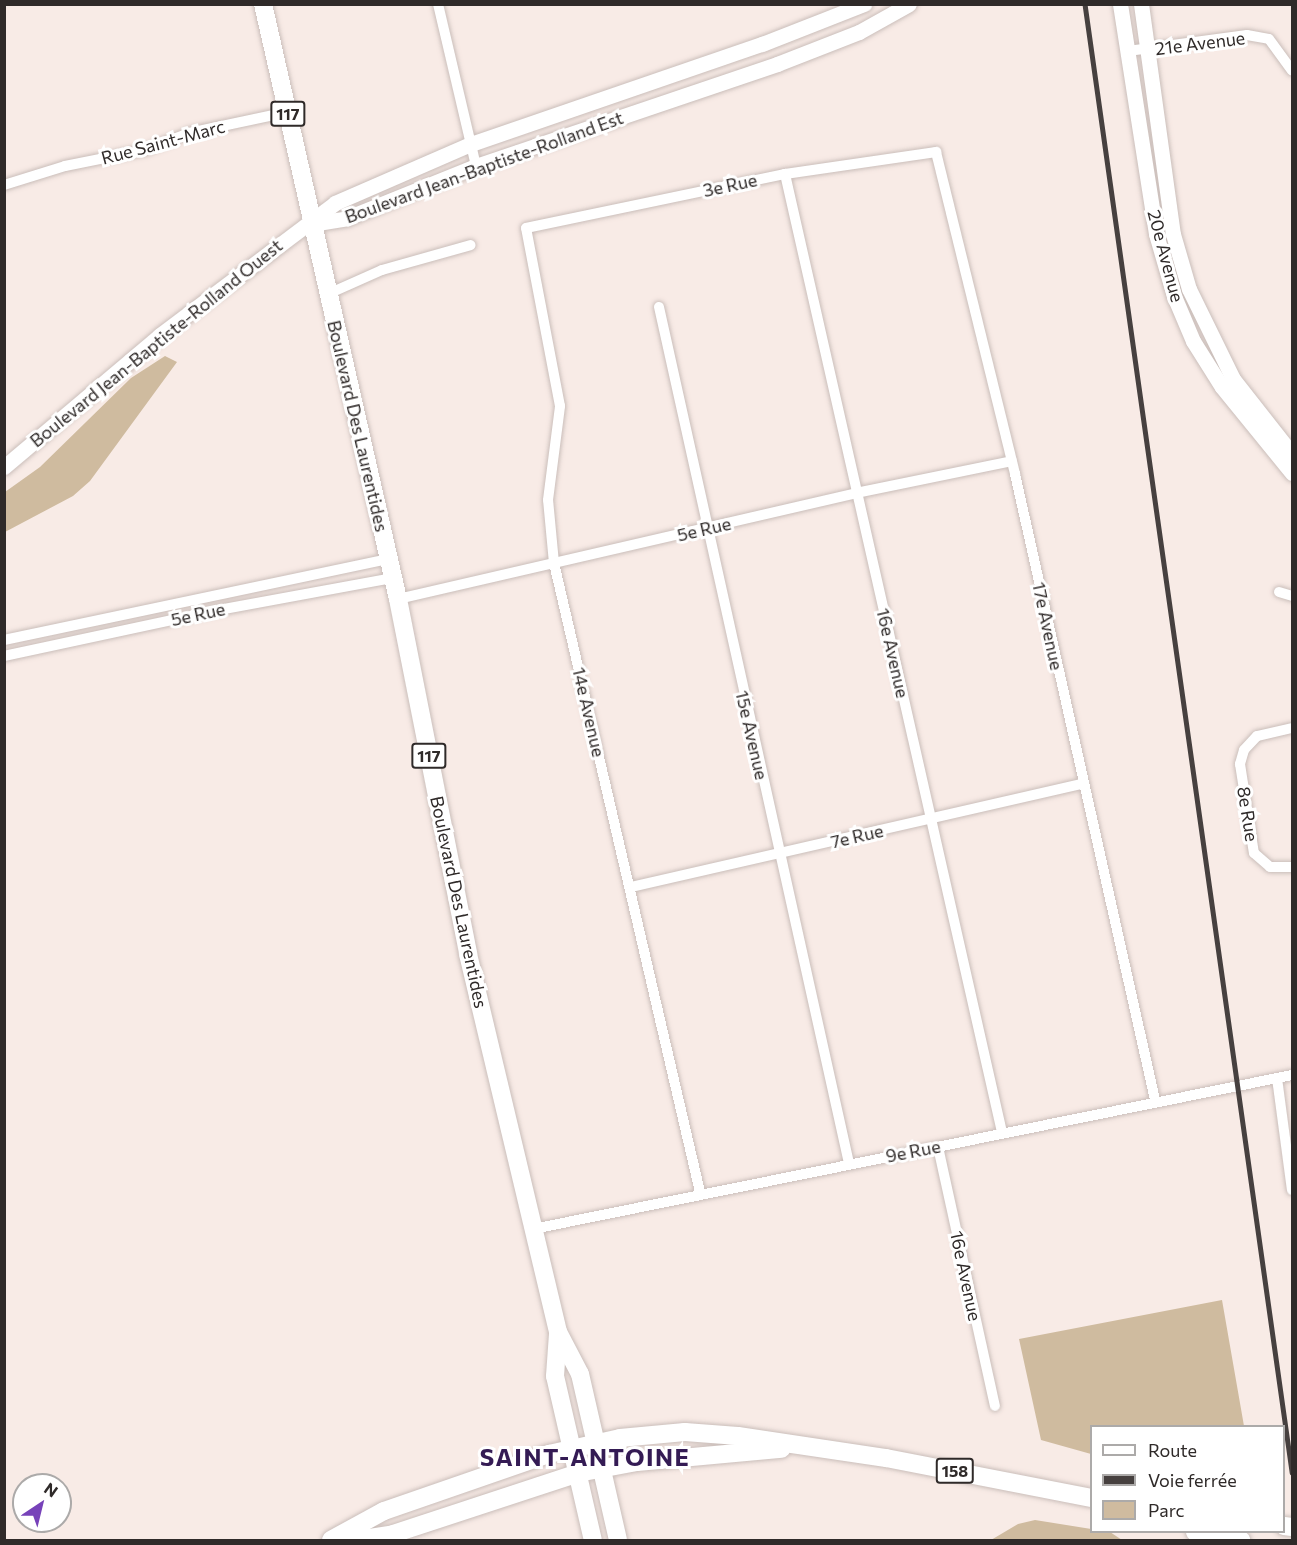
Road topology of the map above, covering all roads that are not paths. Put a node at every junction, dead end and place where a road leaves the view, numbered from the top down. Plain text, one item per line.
1 (262, 4) edge
2 (438, 4) edge
3 (864, 4) edge
4 (909, 4) edge
5 (1120, 4) edge
6 (1141, 4) edge
7 (769, 41) junction
8 (1148, 49) junction
9 (1128, 51) junction
10 (777, 64) junction
11 (696, 67) junction
12 (1293, 71) edge
13 (703, 90) junction
14 (288, 112) junction
15 (471, 144) junction
16 (936, 152) joint
17 (476, 166) junction
18 (786, 174) junction
19 (4, 185) edge
20 (312, 224) junction
21 (526, 228) joint
22 (471, 245) dead end
23 (328, 294) junction
24 (659, 307) dead end
25 (1293, 454) edge
26 (1012, 461) junction
27 (4, 467) edge
28 (1293, 473) edge
29 (856, 493) junction
30 (705, 529) junction
31 (388, 558) junction
32 (554, 563) junction
33 (393, 578) junction
34 (1279, 592) dead end
35 (1293, 596) edge
36 (398, 599) junction
37 (4, 640) edge
38 (4, 656) edge
39 (1293, 728) edge
40 (1082, 784) junction
41 (931, 819) junction
42 (779, 853) junction
43 (1293, 867) edge
44 (631, 887) junction
45 (1293, 1075) edge
46 (1277, 1078) junction
47 (1155, 1100) junction
48 (1002, 1132) junction
49 (938, 1147) junction
50 (849, 1163) junction
51 (1293, 1190) edge
52 (700, 1192) junction
53 (533, 1228) junction
54 (558, 1332) junction
55 (995, 1407) dead end
56 (596, 1443) junction
57 (571, 1448) junction
58 (819, 1448) junction
59 (602, 1468) junction
60 (578, 1473) junction
61 (1090, 1498) edge
62 (1201, 1533) edge
63 (331, 1540) edge
64 (357, 1540) edge
65 (593, 1540) edge
66 (618, 1540) edge
67 (1241, 1540) edge

1 - 14 main road, 117
2 - 15 street
3 - 7 street, Boulevard Jean-Baptiste-Rolland Est
4 - 10 street, Boulevard Jean-Baptiste-Rolland Est
5 - 9 street, 20e Avenue
6 - 8 street, 20e Avenue
7 - 10 street
7 - 11 street, Boulevard Jean-Baptiste-Rolland Est
8 - 9 street, 21e Avenue
8 - 12 street, 21e Avenue
8 - 25 street, 20e Avenue
9 - 28 street, 20e Avenue
10 - 13 street, Boulevard Jean-Baptiste-Rolland Est
11 - 13 street
11 - 15 street, Boulevard Jean-Baptiste-Rolland Est
13 - 17 street, Boulevard Jean-Baptiste-Rolland Est
14 - 19 street, Rue Saint-Marc
14 - 20 main road, 117
15 - 17 street
15 - 20 street, Boulevard Jean-Baptiste-Rolland Est
16 - 18 street, 3e Rue
16 - 26 street, 17e Avenue
17 - 20 street, Boulevard Jean-Baptiste-Rolland Est
18 - 21 street, 3e Rue
18 - 29 street, 16e Avenue
20 - 23 main road, Boulevard Des Laurentides / 117
20 - 27 street, Boulevard Jean-Baptiste-Rolland Ouest
21 - 32 street, 14e Avenue
22 - 23 street
23 - 31 main road, Boulevard Des Laurentides / 117
24 - 30 street, 15e Avenue
26 - 29 street, 5e Rue
26 - 40 street, 17e Avenue
29 - 30 street, 5e Rue
29 - 41 street, 16e Avenue
30 - 32 street, 5e Rue
30 - 42 street, 15e Avenue
31 - 33 main road, Boulevard Des Laurentides / 117
31 - 37 street, 5e Rue
32 - 36 street, 5e Rue
32 - 44 street, 14e Avenue
33 - 36 main road, Boulevard Des Laurentides / 117
33 - 38 street, 5e Rue
34 - 35 street
36 - 53 main road, Boulevard Des Laurentides / 117
39 - 43 street, 8e Rue
40 - 41 street, 7e Rue
40 - 47 street, 17e Avenue
41 - 42 street, 7e Rue
41 - 48 street, 16e Avenue
42 - 44 street, 7e Rue
42 - 50 street, 15e Avenue
44 - 52 street, 14e Avenue
45 - 46 street, 9e Rue
46 - 47 street, 9e Rue
46 - 51 street
47 - 48 street, 9e Rue
48 - 49 street, 9e Rue
49 - 50 street, 9e Rue
49 - 55 street, 16e Avenue
50 - 52 street, 9e Rue
52 - 53 street, 9e Rue
53 - 54 main road, Boulevard Des Laurentides / 117
54 - 56 main road, Boulevard Des Laurentides / 117
54 - 57 main road, Boulevard Des Laurentides / 117
56 - 57 main road, 158
56 - 58 main road, 158
56 - 59 main road, Boulevard Des Laurentides / 117
57 - 60 main road, Boulevard Des Laurentides / 117
57 - 63 main road, 158
58 - 59 main road, 158
58 - 61 main road, 158
59 - 60 main road, 158
59 - 66 main road, Boulevard Des Laurentides / 117
60 - 64 main road, 158
60 - 65 main road, Boulevard Des Laurentides / 117
62 - 67 main road

